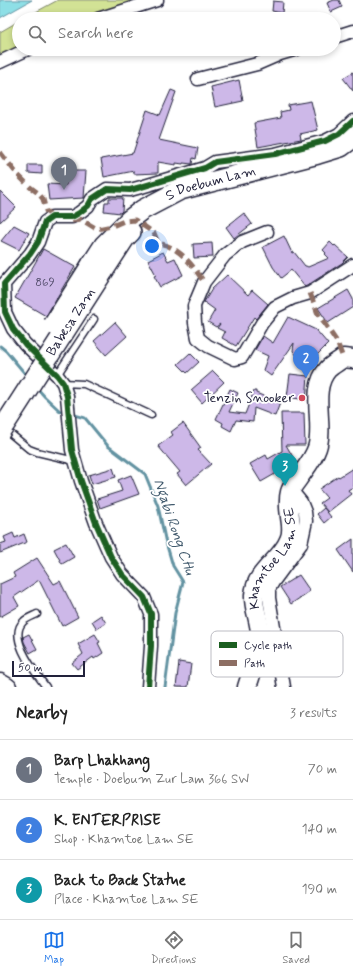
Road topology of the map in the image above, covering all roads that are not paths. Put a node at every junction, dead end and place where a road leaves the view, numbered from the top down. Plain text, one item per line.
1 (157, 0) edge
2 (120, 12) edge
3 (353, 31) edge
4 (341, 35) edge
5 (13, 56) edge
6 (275, 56) edge
7 (0, 62) edge
8 (198, 79) dead end
9 (353, 121) edge
10 (353, 138) edge
11 (353, 150) edge
12 (181, 196) junction
13 (267, 232) dead end
14 (353, 264) edge
15 (97, 268) junction
16 (2, 280) edge
17 (94, 319) dead end
18 (353, 359) edge
19 (60, 379) junction
20 (0, 409) edge
21 (151, 415) dead end
22 (0, 425) edge
23 (0, 432) edge
24 (73, 456) junction
25 (291, 490) junction
26 (37, 614) dead end
27 (259, 631) edge
28 (275, 631) edge
29 (250, 677) edge
30 (282, 677) edge
31 (0, 683) edge
32 (7, 687) edge
33 (46, 687) edge
34 (148, 687) edge
35 (247, 687) edge
36 (284, 687) edge

1 - 2 street
3 - 4 street
5 - 7 street
6 - 8 street
9 - 16 street
10 - 12 highway, S Doebum Lam
11 - 12 highway, S Doebum Lam
12 - 15 highway, S Doebum Lam
13 - 14 street
15 - 20 highway, Babesa Zam, bridge
15 - 23 highway, Babesa Zam, bridge
16 - 19 street
17 - 19 lane
18 - 25 main road, Khamtoe Lam SE
19 - 21 lane
19 - 24 street
22 - 24 lane
24 - 34 street
25 - 27 main road, Khamtoe Lam SE
25 - 28 street
26 - 33 lane
29 - 35 main road, Khamtoe Lam SE
30 - 36 street
31 - 32 main road

